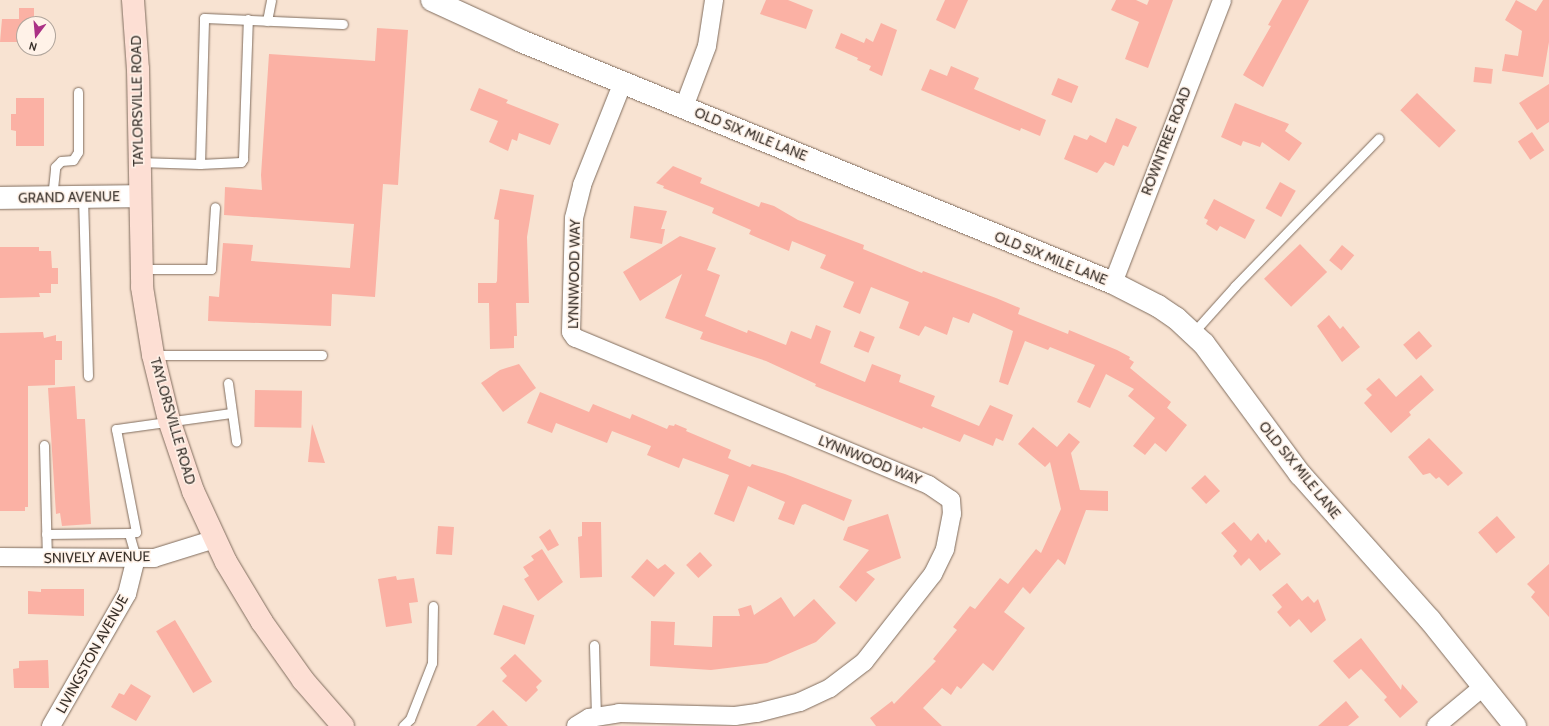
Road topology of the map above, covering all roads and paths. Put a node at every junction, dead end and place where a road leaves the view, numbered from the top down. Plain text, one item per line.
1 (134, 0) edge
2 (271, 0) edge
3 (432, 0) edge
4 (714, 0) edge
5 (1222, 0) edge
6 (248, 20) junction
7 (267, 20) junction
8 (343, 24) dead end
9 (623, 82) junction
10 (78, 92) dead end
11 (684, 107) junction
12 (1379, 138) dead end
13 (139, 162) junction
14 (200, 164) junction
15 (139, 196) junction
16 (83, 197) junction
17 (0, 198) edge
18 (52, 198) junction
19 (215, 207) dead end
20 (142, 269) junction
21 (1113, 283) junction
22 (1193, 333) junction
23 (153, 355) junction
24 (322, 355) dead end
25 (88, 376) dead end
26 (228, 383) dead end
27 (232, 413) junction
28 (169, 420) junction
29 (236, 441) dead end
30 (44, 445) dead end
31 (129, 533) junction
32 (46, 534) junction
33 (215, 539) junction
34 (0, 557) edge
35 (47, 558) junction
36 (136, 558) junction
37 (433, 606) dead end
38 (594, 645) dead end
39 (1484, 686) junction
40 (596, 717) junction
41 (51, 726) edge
42 (343, 726) edge
43 (403, 726) edge
44 (576, 726) edge
45 (1436, 726) edge
46 (1515, 726) edge

1 - 13 main road, TAYLORSVILLE ROAD
2 - 7 lane
3 - 9 street, OLD SIX MILE LANE
4 - 11 street
5 - 21 street, ROWNTREE ROAD
6 - 7 lane
6 - 14 lane
6 - 14 lane
7 - 8 lane
9 - 11 street, OLD SIX MILE LANE
9 - 40 street, LYNNWOOD WAY
10 - 18 lane
11 - 21 street, OLD SIX MILE LANE
12 - 22 lane
13 - 14 lane
13 - 15 main road, TAYLORSVILLE ROAD
15 - 16 street, GRAND AVENUE
15 - 20 main road, TAYLORSVILLE ROAD
16 - 18 street, GRAND AVENUE
16 - 25 lane
17 - 18 street, GRAND AVENUE
19 - 20 lane
20 - 23 main road, TAYLORSVILLE ROAD
21 - 22 street, OLD SIX MILE LANE
22 - 39 street, OLD SIX MILE LANE
23 - 24 lane
23 - 28 main road, TAYLORSVILLE ROAD
26 - 27 lane
27 - 28 lane
27 - 29 lane
28 - 31 lane
28 - 33 main road, TAYLORSVILLE ROAD
30 - 32 lane
31 - 32 lane
31 - 36 lane
32 - 35 lane
33 - 36 street, SNIVELY AVENUE
33 - 42 main road, TAYLORSVILLE ROAD
34 - 35 street, SNIVELY AVENUE
35 - 36 street, SNIVELY AVENUE
36 - 41 street, LIVINGSTON AVENUE
37 - 43 lane
38 - 40 lane
39 - 45 street
39 - 46 street, OLD SIX MILE LANE
40 - 44 street, LYNNWOOD WAY

